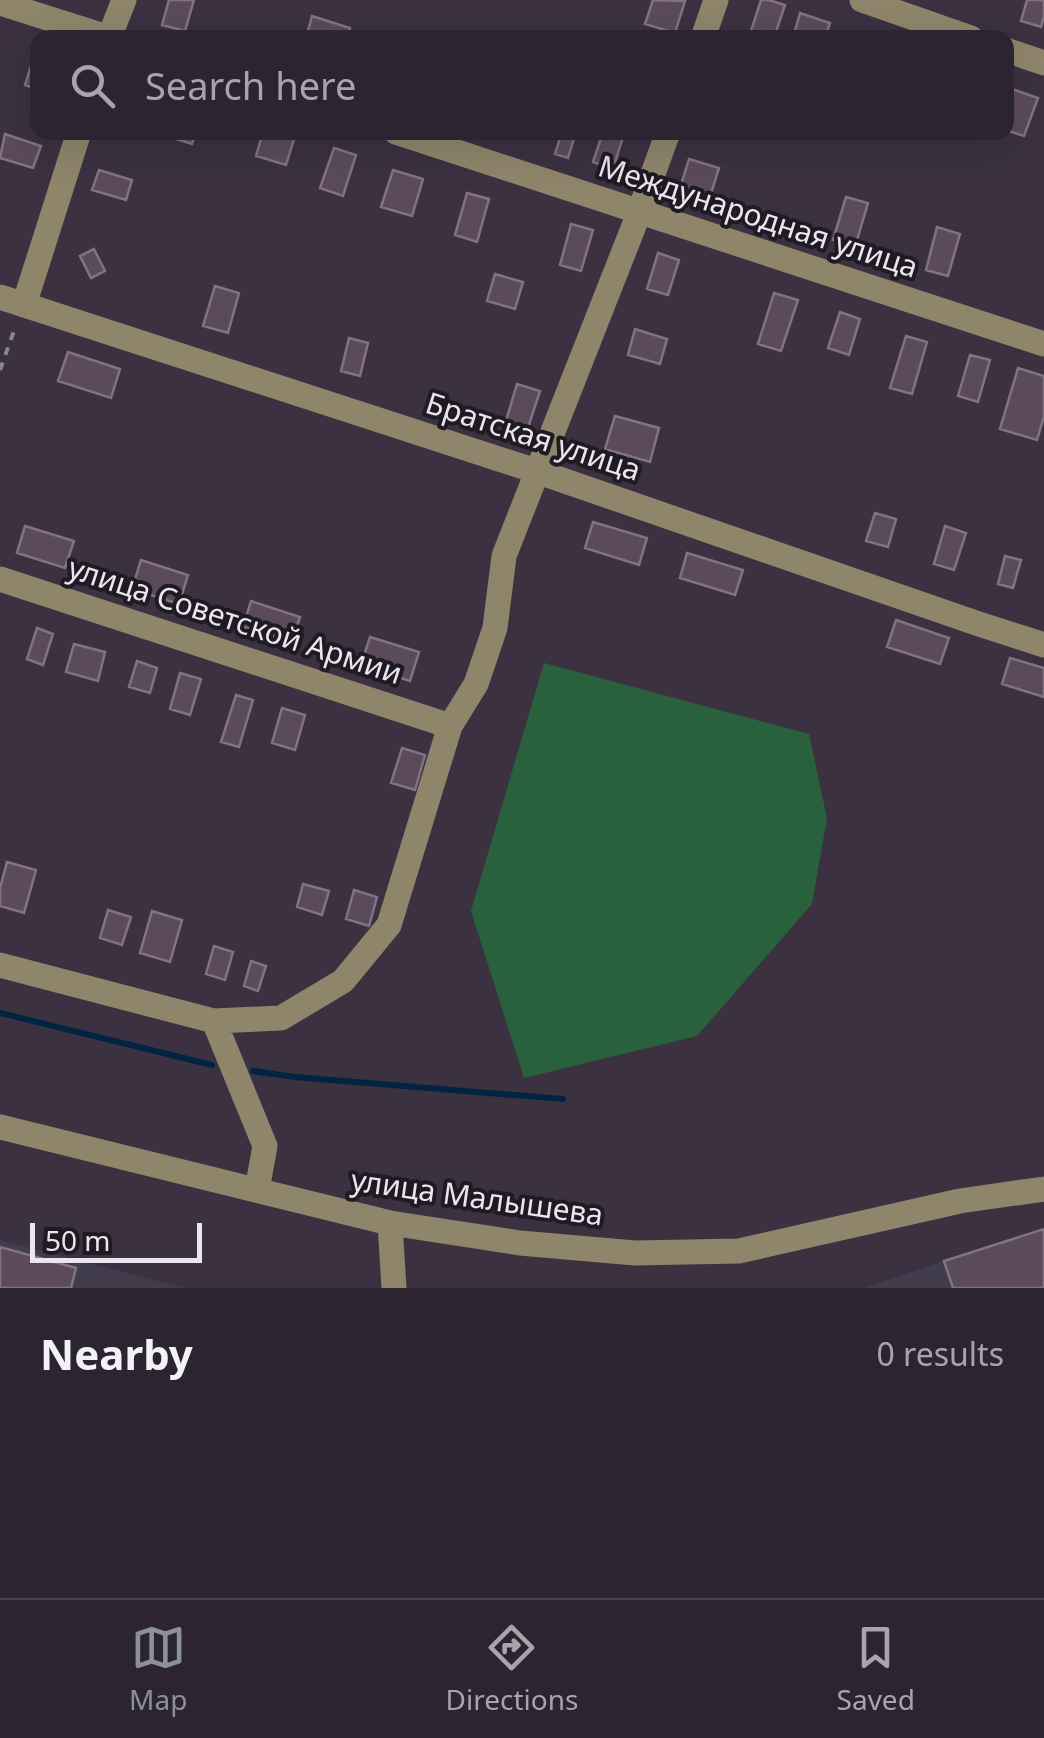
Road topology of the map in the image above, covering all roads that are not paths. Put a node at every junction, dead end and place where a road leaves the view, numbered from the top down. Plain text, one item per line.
1 (124, 0) edge
2 (716, 0) edge
3 (862, 0) edge
4 (0, 3) edge
5 (87, 30) edge
6 (112, 30) edge
7 (705, 30) edge
8 (947, 30) edge
9 (1014, 53) edge
10 (1044, 64) edge
11 (76, 140) edge
12 (420, 140) edge
13 (665, 140) edge
14 (639, 213) junction
15 (12, 301) edge
16 (1044, 344) edge
17 (536, 470) junction
18 (0, 579) edge
19 (1044, 645) edge
20 (450, 726) junction
21 (0, 965) edge
22 (214, 1022) junction
23 (0, 1127) edge
24 (1044, 1189) edge
25 (257, 1190) junction
26 (390, 1224) junction
27 (394, 1288) edge

1 - 6 street
2 - 7 street
3 - 8 street
4 - 5 street
9 - 10 street
11 - 15 street
12 - 14 street, Международная улица
13 - 14 street
14 - 16 street, Международная улица
14 - 17 street
15 - 17 street, Братская улица
17 - 19 street, Братская улица
17 - 20 street
18 - 20 street, улица Советской Армии
20 - 22 street
21 - 22 street
22 - 25 street
23 - 25 street, улица Малышева
24 - 26 street, улица Малышева
25 - 26 street, улица Малышева
26 - 27 street

